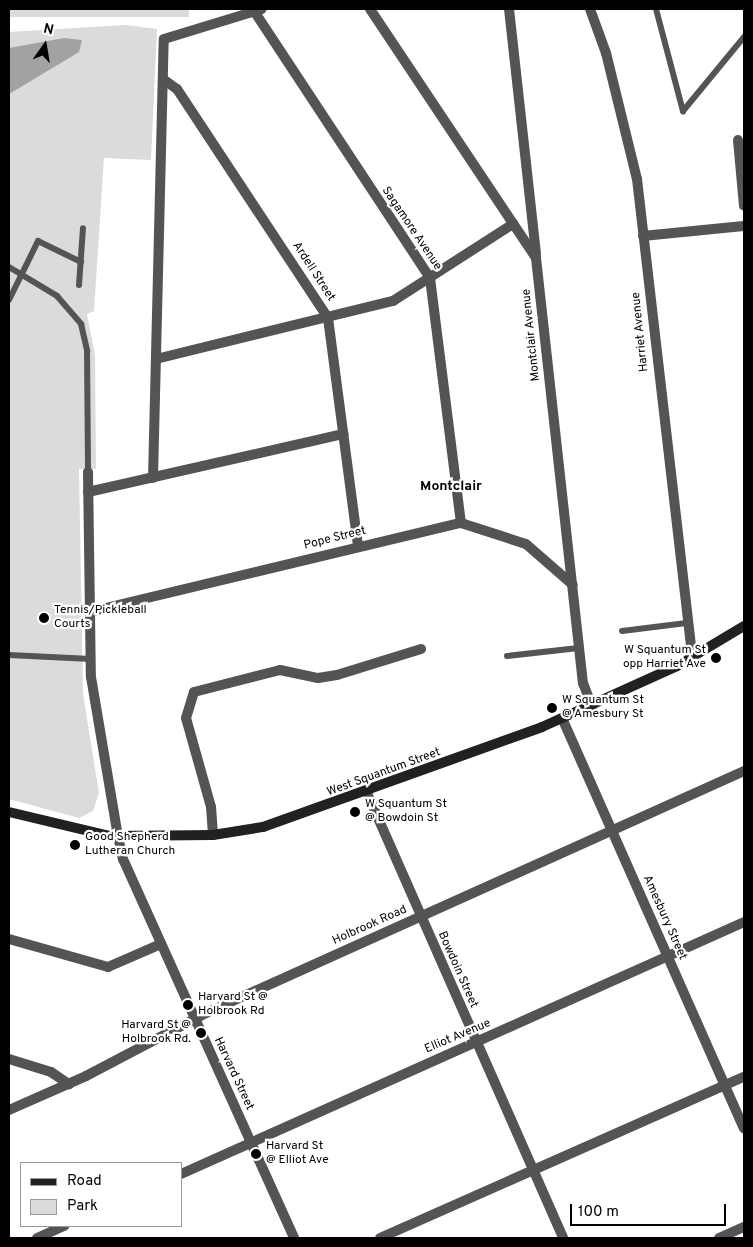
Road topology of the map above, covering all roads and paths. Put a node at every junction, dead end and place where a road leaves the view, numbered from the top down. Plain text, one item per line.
1 (370, 9) edge
2 (510, 9) edge
3 (590, 9) edge
4 (656, 9) edge
5 (258, 10) edge
6 (744, 37) edge
7 (163, 79) junction
8 (738, 140) dead end
9 (744, 206) edge
10 (514, 224) junction
11 (744, 226) edge
12 (84, 228) dead end
13 (643, 236) junction
14 (536, 258) junction
15 (81, 262) junction
16 (9, 267) edge
17 (23, 274) junction
18 (430, 278) junction
19 (79, 286) dead end
20 (9, 300) edge
21 (328, 318) junction
22 (156, 359) junction
23 (343, 434) junction
24 (88, 472) joint
25 (153, 478) junction
26 (88, 492) junction
27 (461, 523) junction
28 (358, 546) junction
29 (573, 584) junction
30 (88, 612) junction
31 (687, 623) junction
32 (744, 626) edge
33 (622, 631) dead end
34 (579, 648) junction
35 (421, 649) dead end
36 (9, 655) edge
37 (507, 656) dead end
38 (692, 658) junction
39 (91, 659) junction
40 (592, 706) junction
41 (562, 718) junction
42 (744, 771) edge
43 (367, 793) junction
44 (9, 812) edge
45 (611, 831) junction
46 (213, 835) junction
47 (118, 836) junction
48 (420, 917) junction
49 (744, 922) edge
50 (9, 939) edge
51 (161, 944) junction
52 (668, 957) junction
53 (194, 1019) junction
54 (477, 1042) junction
55 (9, 1059) edge
56 (744, 1077) edge
57 (68, 1084) junction
58 (724, 1084) junction
59 (9, 1110) edge
60 (744, 1129) edge
61 (252, 1143) junction
62 (533, 1169) junction
63 (182, 1174) edge
64 (62, 1227) edge
65 (744, 1227) edge
66 (37, 1238) edge
67 (294, 1238) edge
68 (380, 1238) edge
69 (563, 1238) edge
70 (719, 1238) edge

1 - 10 street, Montclair Avenue
2 - 14 street
3 - 13 street, Harriet Avenue
4 - 6 lane
5 - 7 street
5 - 18 street, Sagamore Avenue
7 - 21 street, Ardell Street
7 - 22 street
8 - 9 street
10 - 14 street, Montclair Avenue
10 - 18 street
11 - 13 street
12 - 15 lane
13 - 31 street, Harriet Avenue
14 - 29 street, Montclair Avenue
15 - 17 lane
15 - 19 lane
16 - 17 lane
17 - 20 lane
17 - 24 lane
18 - 21 street
18 - 27 street, Sagamore Avenue
21 - 22 street
21 - 23 street, Ardell Street
22 - 25 street
23 - 25 street
23 - 28 street, Ardell Street
24 - 26 street, Harvard Street
25 - 26 street
26 - 30 street, Harvard Street
27 - 28 street, Pope Street
27 - 29 street
28 - 30 street, Pope Street
29 - 34 street, Montclair Avenue
30 - 39 street, Harvard Street
31 - 33 lane
31 - 38 street, Harriet Avenue
32 - 38 main road, West Squantum Street
34 - 37 lane
34 - 40 street, Montclair Avenue
35 - 46 street
36 - 39 lane
38 - 40 main road, West Squantum Street
39 - 47 street, Harvard Street
40 - 41 main road, West Squantum Street
41 - 43 main road, West Squantum Street
41 - 45 street, Amesbury Street
42 - 45 street, Holbrook Road
43 - 46 main road, West Squantum Street
43 - 48 street, Bowdoin Street
44 - 47 main road, West Squantum Street
45 - 48 street, Holbrook Road
45 - 52 street, Amesbury Street
46 - 47 main road, West Squantum Street
47 - 51 street, Harvard Street
48 - 53 street, Holbrook Road
48 - 54 street, Bowdoin Street
49 - 52 street, Elliot Avenue
50 - 51 street
51 - 53 street, Harvard Street
52 - 54 street, Elliot Avenue
52 - 58 street, Amesbury Street
53 - 57 street, Holbrook Road
53 - 61 street, Harvard Street
54 - 61 street, Elliot Avenue
54 - 62 street, Bowdoin Street
55 - 57 street
56 - 58 street
57 - 59 street, Holbrook Road
58 - 60 street, Amesbury Street
58 - 62 street
61 - 63 street, Elliot Avenue
61 - 67 street, Harvard Street
62 - 68 street
62 - 69 street, Bowdoin Street
64 - 66 street
65 - 70 street

